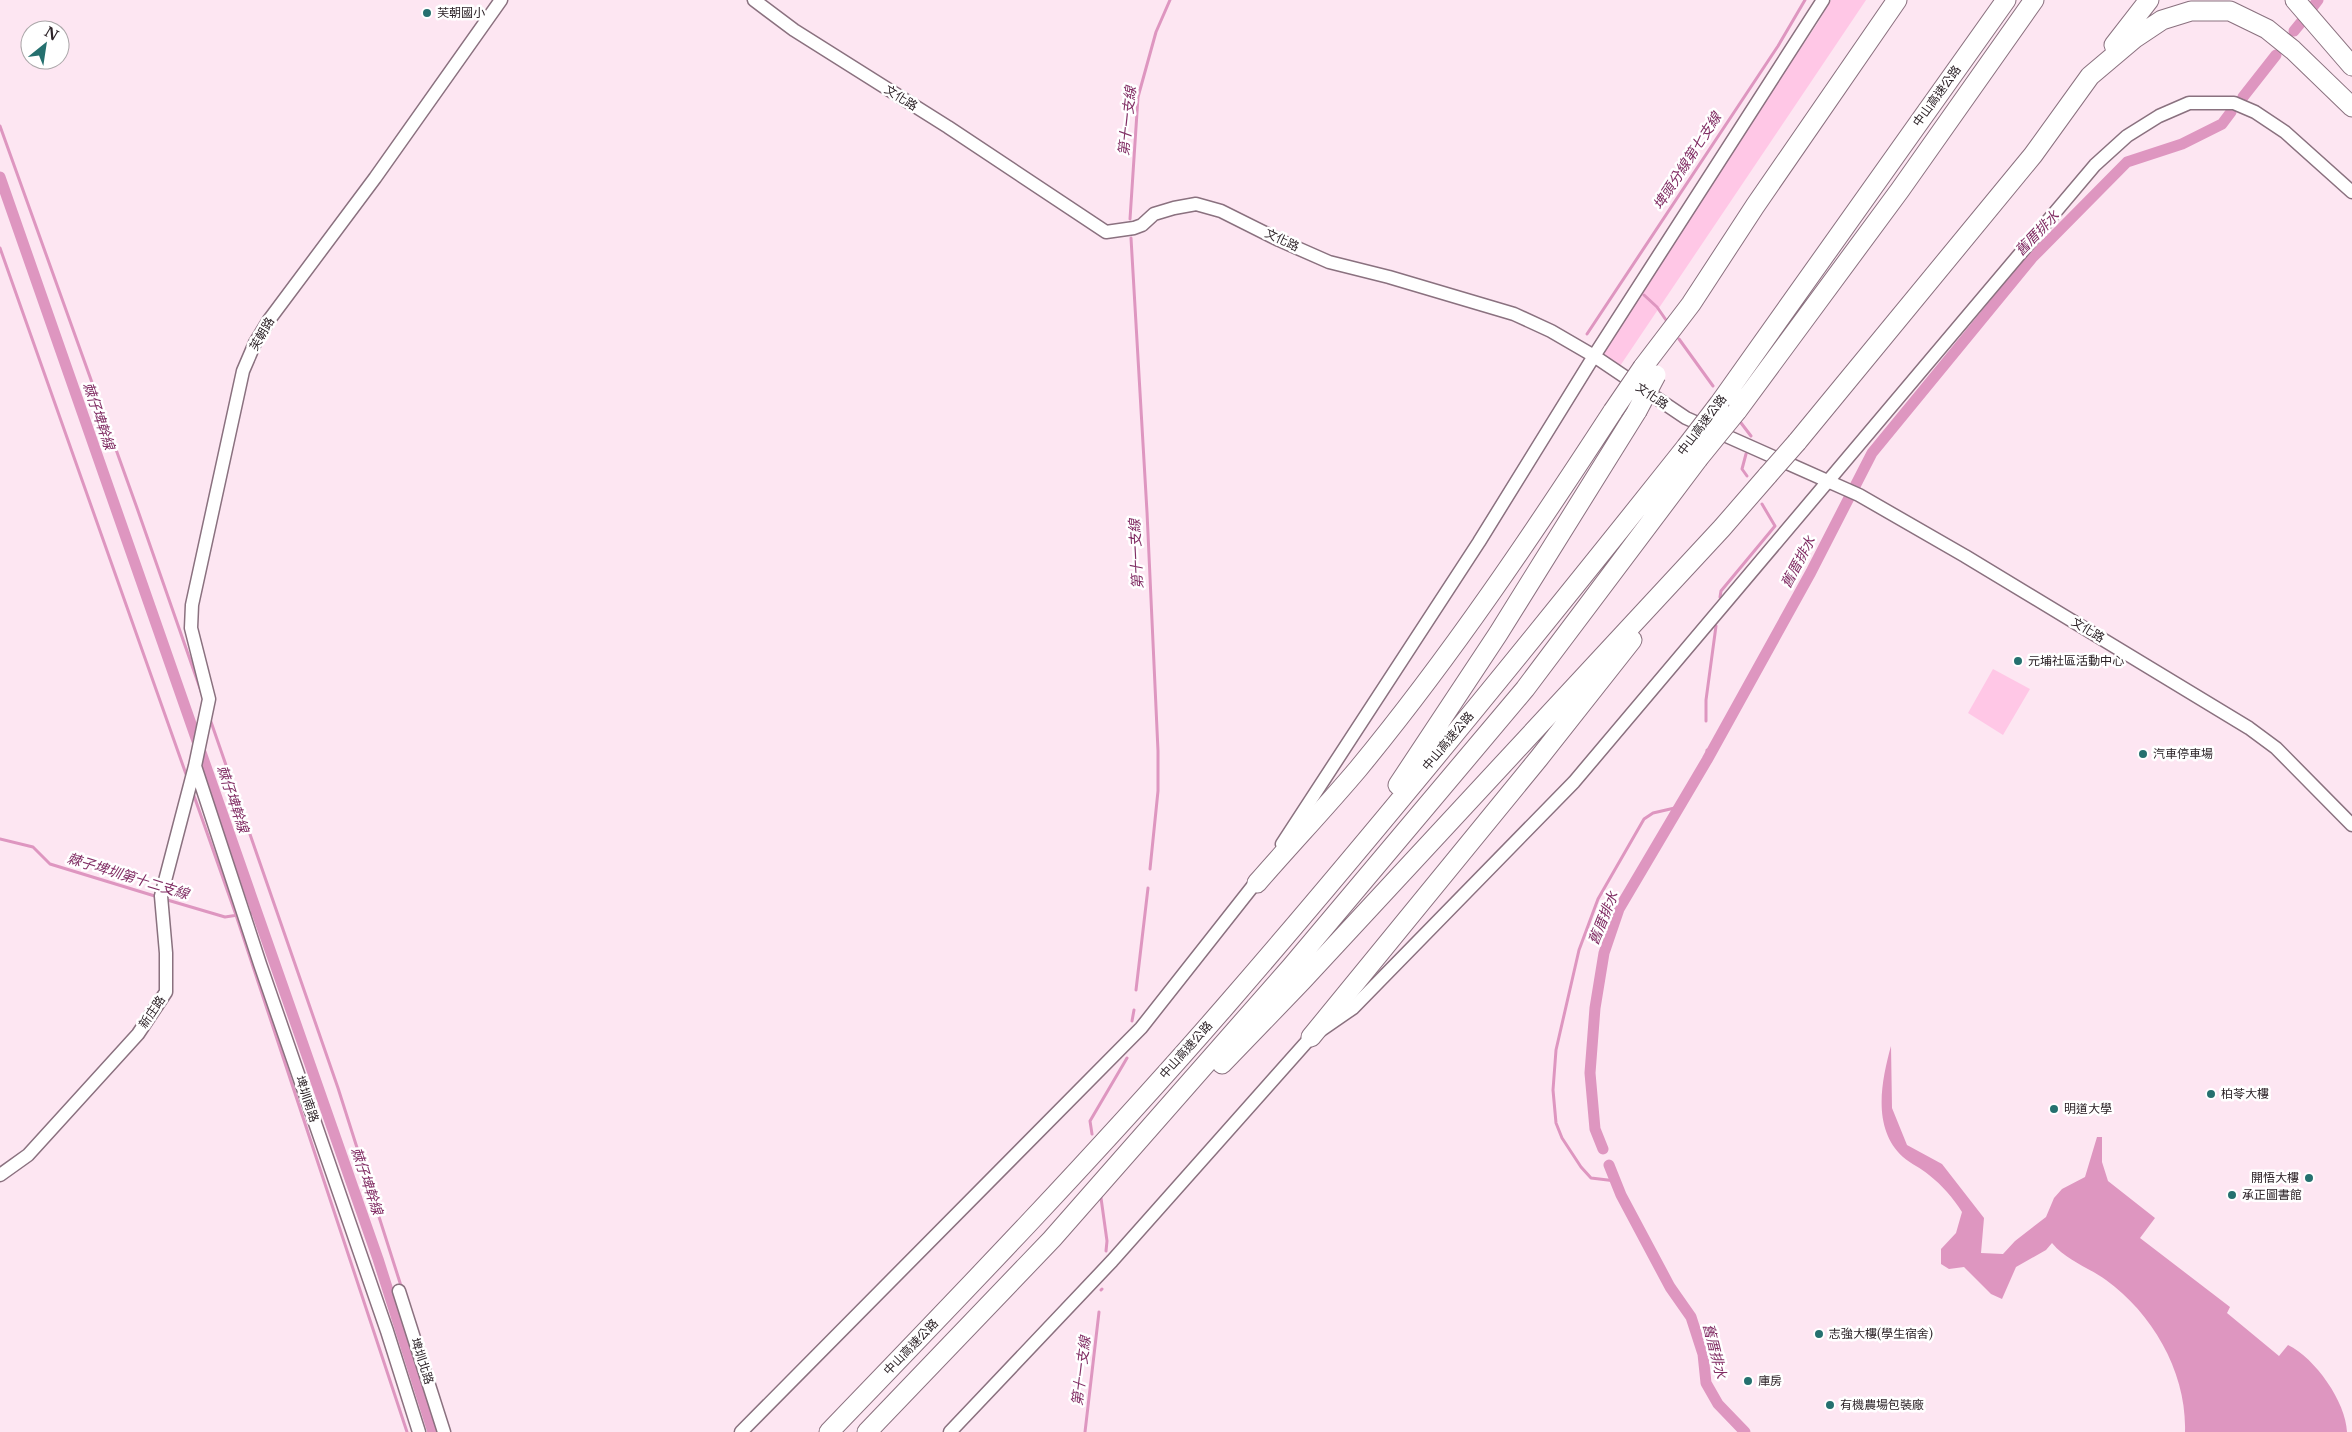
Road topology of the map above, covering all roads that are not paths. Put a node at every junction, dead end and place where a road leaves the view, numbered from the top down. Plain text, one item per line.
1 (501, 0) edge
2 (754, 0) edge
3 (1823, 0) edge
4 (1897, 0) edge
5 (2006, 0) edge
6 (2034, 0) edge
7 (2149, 0) edge
8 (2295, 0) edge
9 (2352, 66) edge
10 (2090, 76) junction
11 (2352, 108) edge
12 (2352, 192) edge
13 (1594, 356) junction
14 (1650, 371) junction
15 (1692, 453) junction
16 (1834, 483) junction
17 (1722, 528) junction
18 (195, 766) junction
19 (2352, 825) edge
20 (1257, 882) junction
21 (1223, 1009) junction
22 (1311, 1037) junction
23 (0, 1175) edge
24 (1052, 1239) junction
25 (399, 1290) dead end
26 (419, 1432) edge
27 (444, 1432) edge
28 (741, 1432) edge
29 (829, 1432) edge
30 (867, 1432) edge
31 (950, 1432) edge

1 - 18 street, 芙朝路
2 - 13 street, 文化路
3 - 13 street
4 - 14 highway
5 - 15 highway, 中山高速公路, bridge
6 - 15 highway, 中山高速公路, bridge
7 - 10 highway
8 - 9 highway
10 - 11 highway
10 - 17 highway, bridge
12 - 16 street
13 - 16 street, 文化路
13 - 20 street
14 - 20 highway, bridge
14 - 21 highway, bridge
15 - 21 highway, 中山高速公路
15 - 24 highway, 中山高速公路
16 - 19 street, 文化路
16 - 22 street
17 - 22 highway
17 - 24 highway
18 - 23 street, 新庄路
18 - 26 street, 埤圳南路
20 - 28 street
21 - 29 highway, 中山高速公路
22 - 31 street
24 - 30 highway, 中山高速公路
25 - 27 street, 埤圳北路

